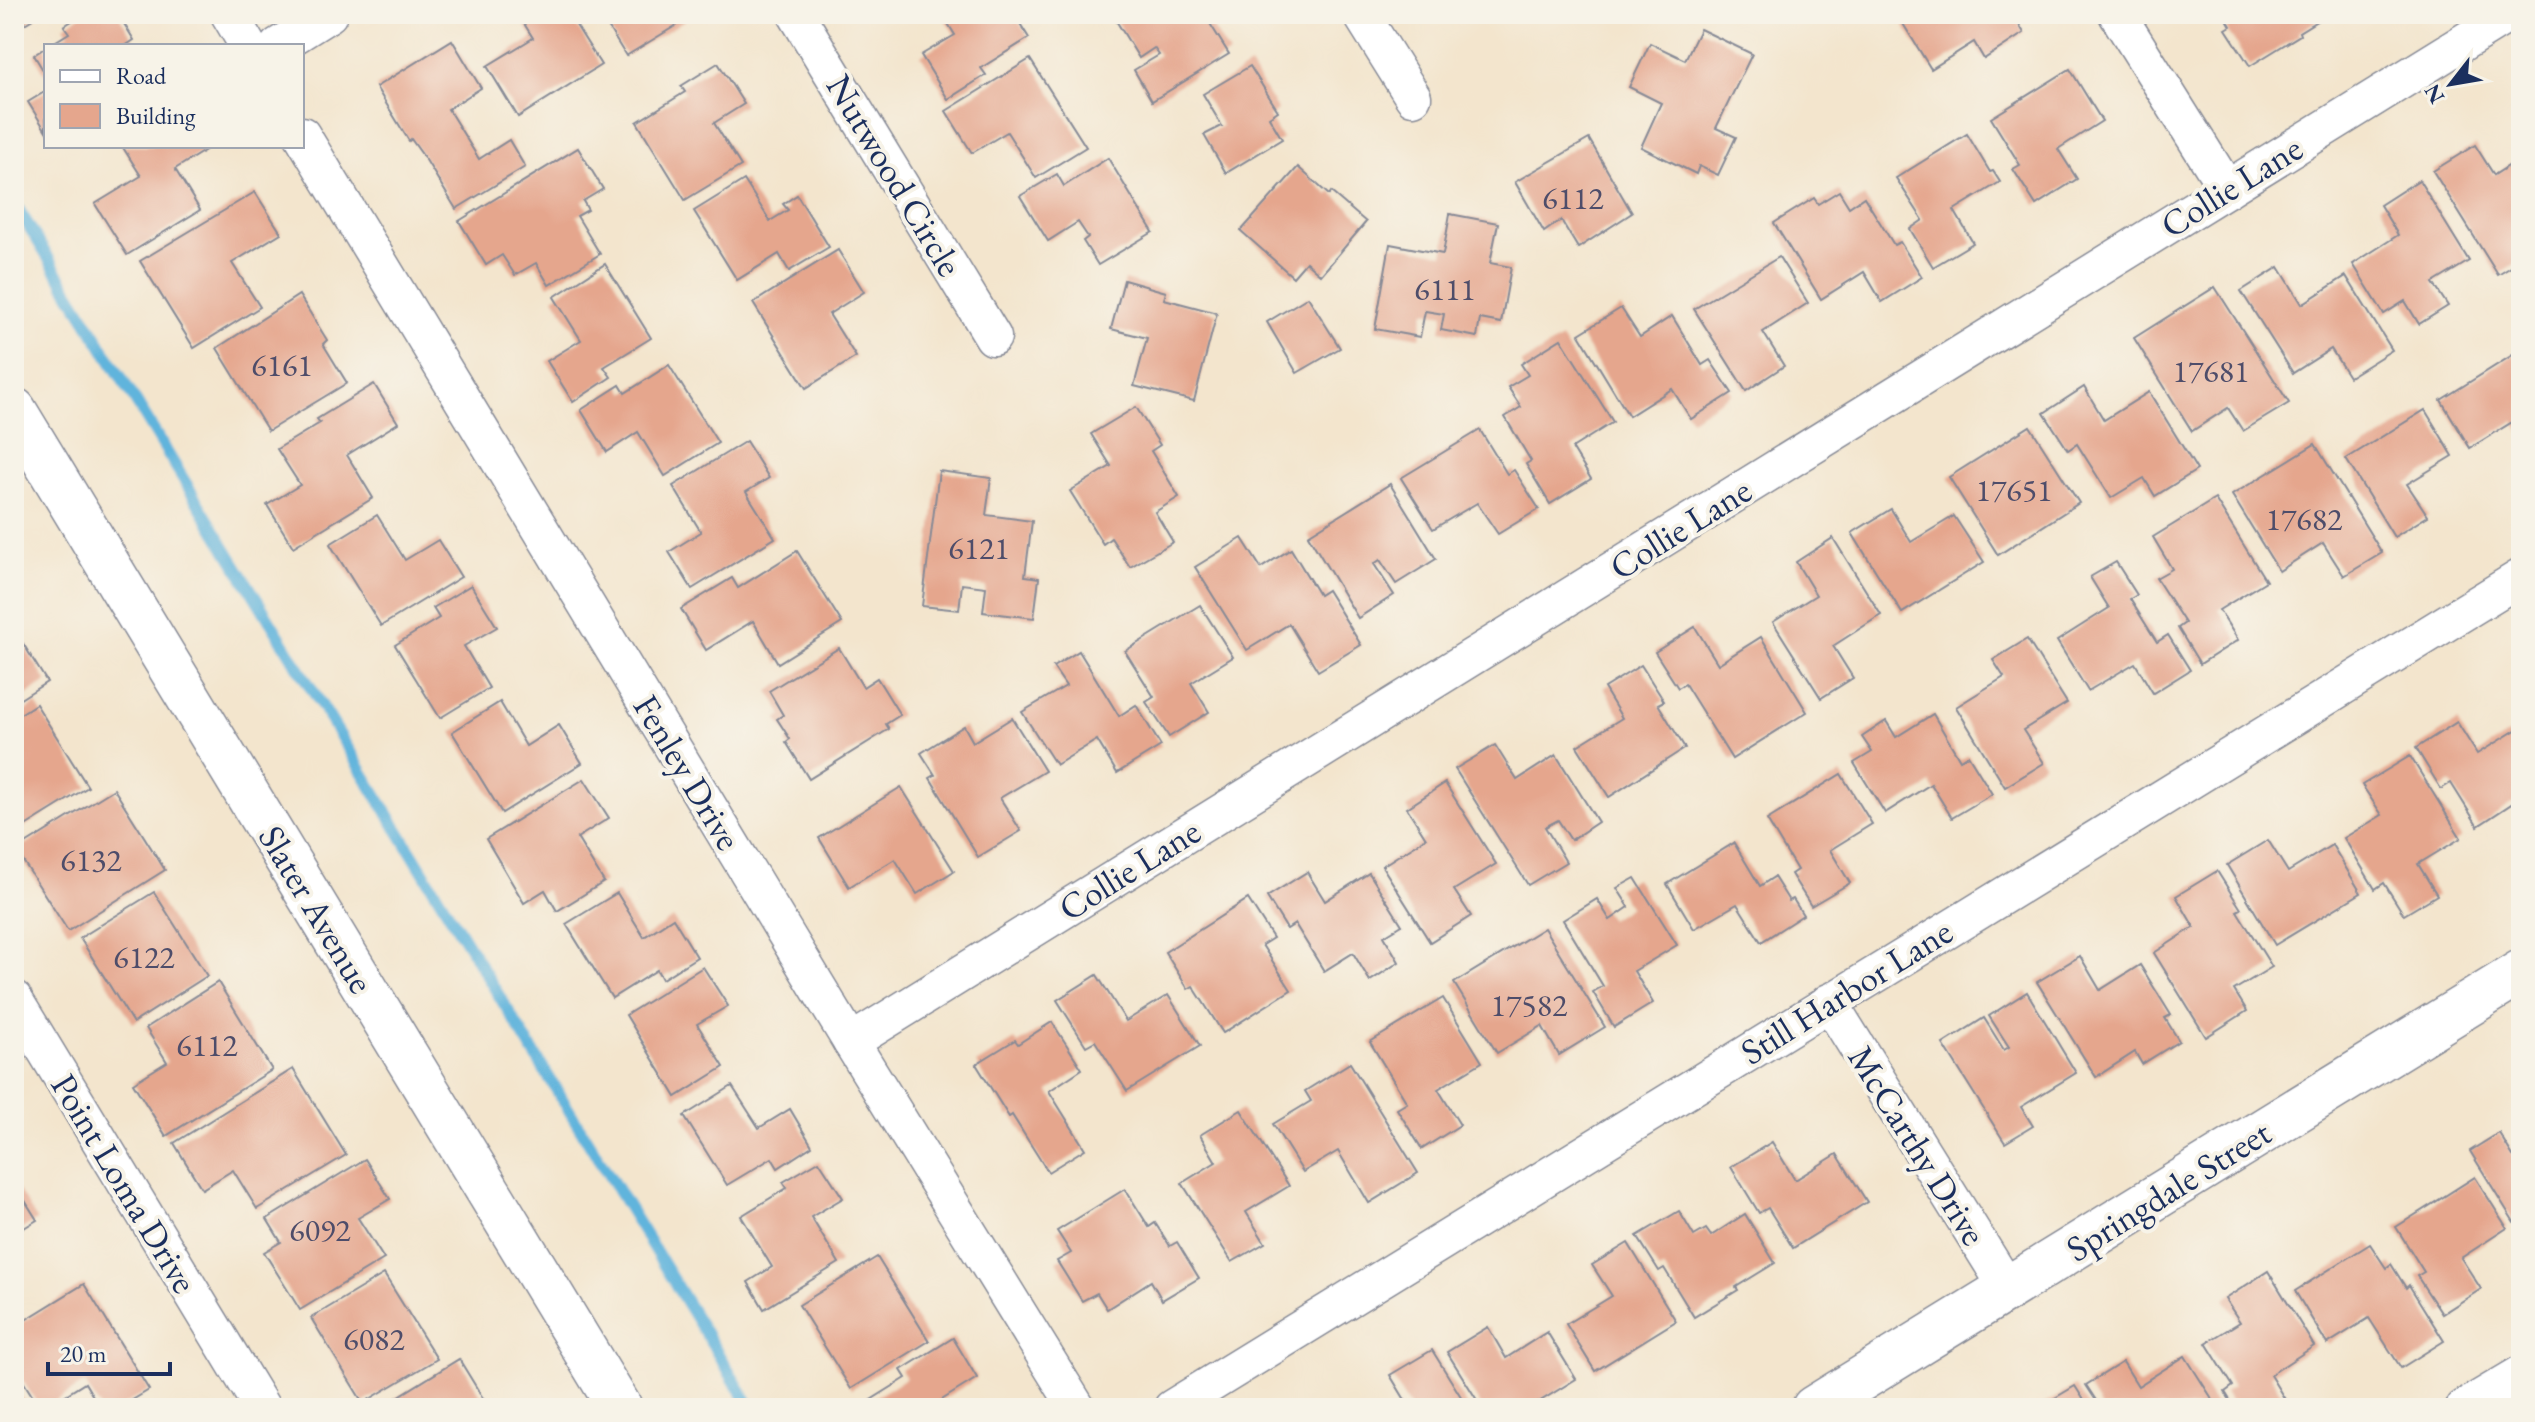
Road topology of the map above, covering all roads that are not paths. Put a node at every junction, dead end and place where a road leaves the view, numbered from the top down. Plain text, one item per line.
1 (229, 14) edge
2 (329, 14) edge
3 (796, 14) edge
4 (1361, 14) edge
5 (2117, 14) edge
6 (2509, 14) edge
7 (247, 44) edge
8 (281, 44) edge
9 (1413, 97) dead end
10 (304, 138) edge
11 (2227, 189) junction
12 (993, 337) dead end
13 (14, 410) edge
14 (2521, 577) edge
15 (2521, 972) edge
16 (1829, 1002) junction
17 (16, 1005) edge
18 (851, 1042) junction
19 (2008, 1289) junction
20 (2521, 1374) edge
21 (262, 1408) edge
22 (620, 1408) edge
23 (1077, 1408) edge
24 (1172, 1408) edge
25 (1814, 1408) edge
26 (2464, 1408) edge

1 - 7 street
2 - 8 street
3 - 12 street, Nutwood Circle
4 - 9 street
5 - 11 street
6 - 11 street, Collie Lane
10 - 18 street, Fenley Drive
11 - 18 street, Collie Lane
13 - 22 street, Slater Avenue
14 - 16 street, Still Harbor Lane
15 - 19 street, Springdale Street
16 - 19 street, McCarthy Drive
16 - 24 street, Still Harbor Lane
17 - 21 street, Point Loma Drive
18 - 23 street, Fenley Drive
19 - 25 street, Springdale Street
20 - 26 street

